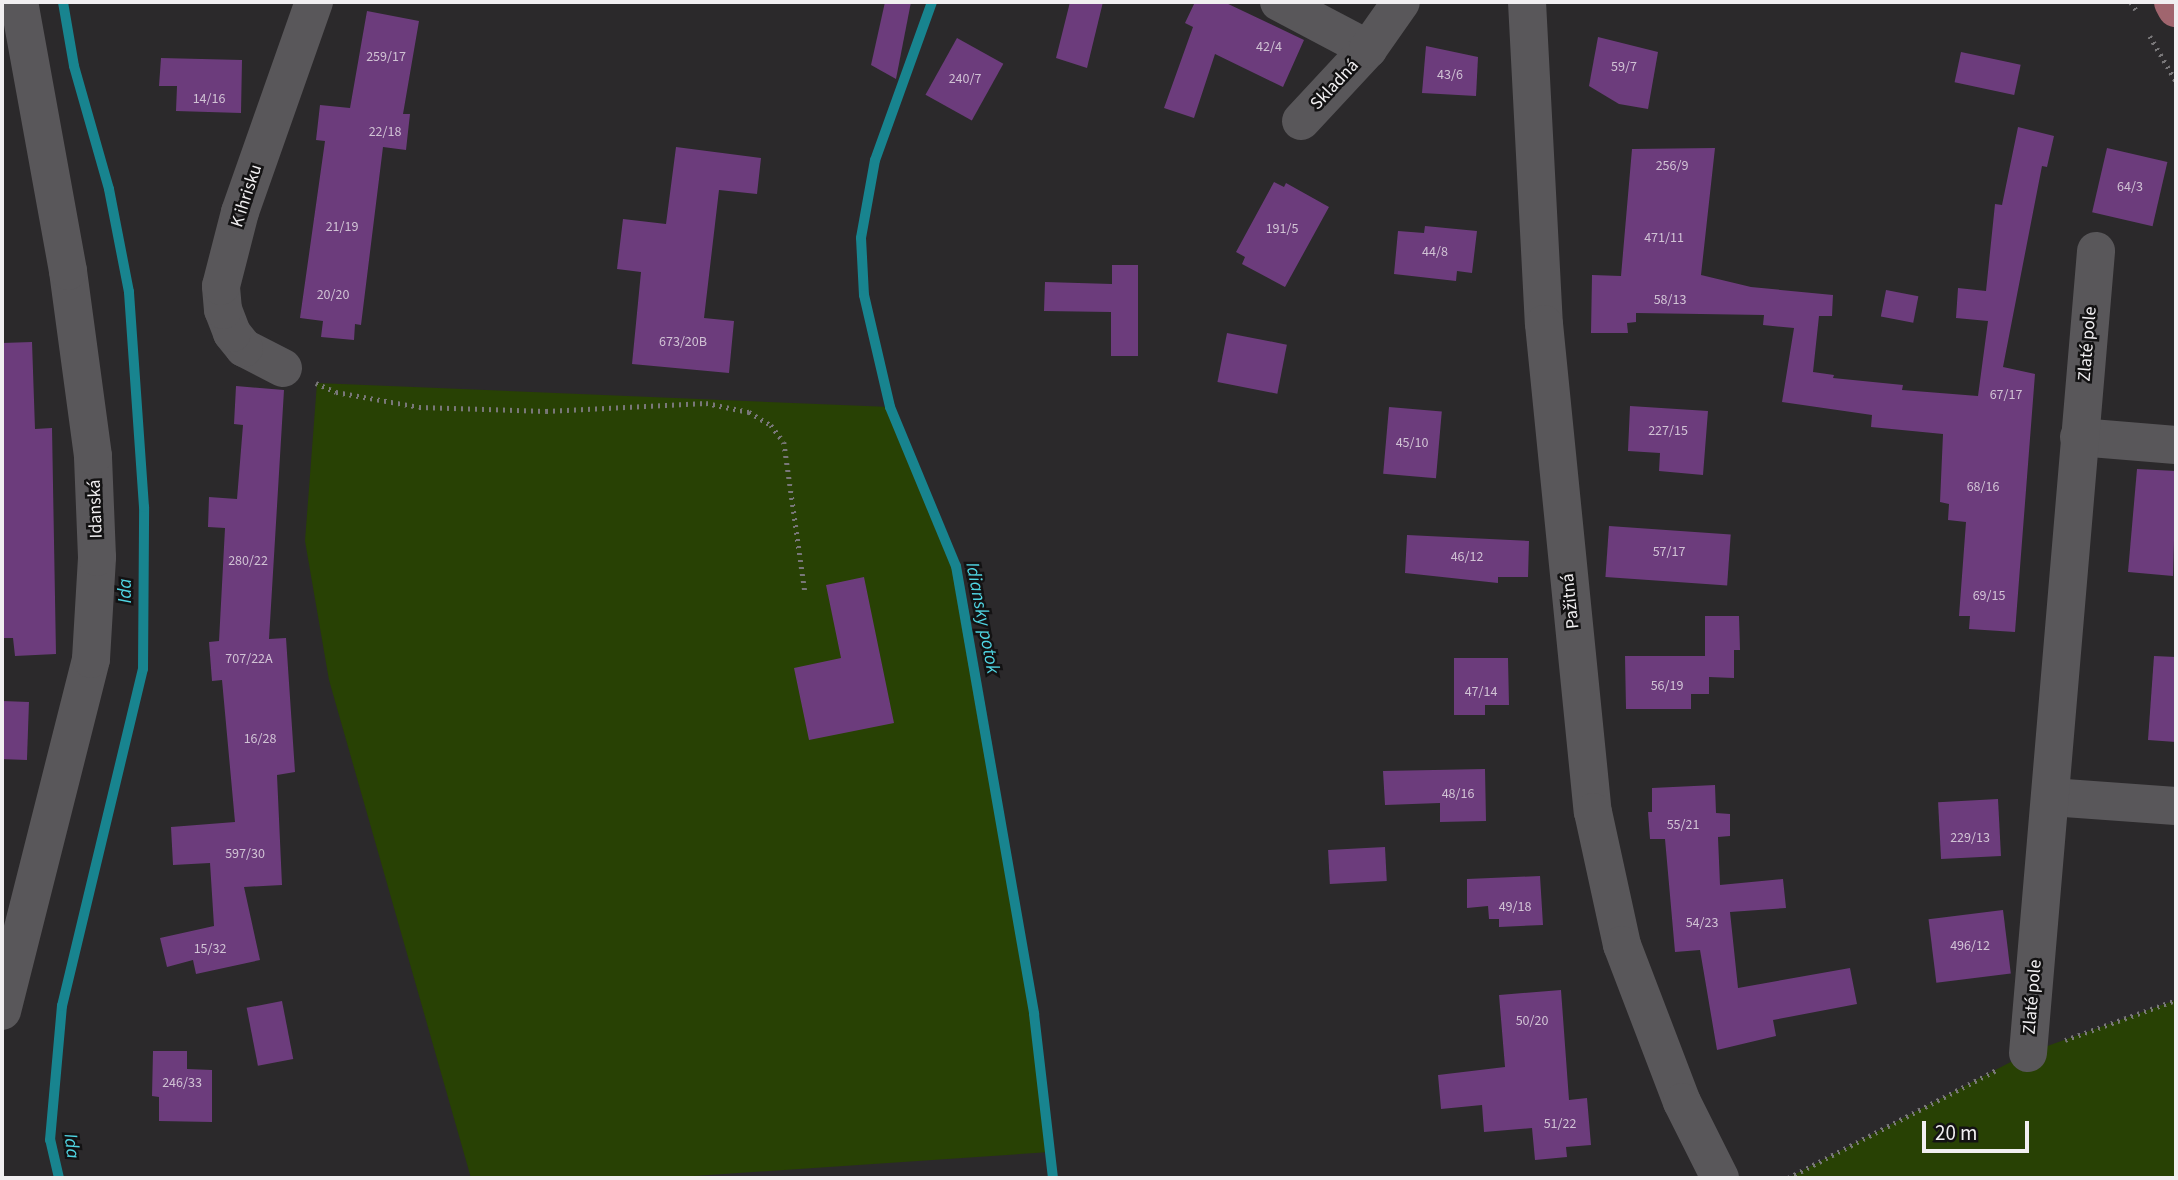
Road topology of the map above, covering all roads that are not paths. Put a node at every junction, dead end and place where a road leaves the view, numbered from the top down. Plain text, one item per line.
1 (19, 2) edge
2 (314, 2) edge
3 (1279, 2) edge
4 (1401, 2) edge
5 (1527, 2) edge
6 (1368, 49) junction
7 (1301, 121) dead end
8 (2096, 251) dead end
9 (283, 368) road end
10 (2079, 437) junction
11 (2176, 444) edge
12 (2051, 797) junction
13 (2176, 806) edge
14 (2, 1011) edge
15 (2028, 1053) road end
16 (1720, 1178) edge

1 - 14 street, Idanská
2 - 9 street, K ihrisku
3 - 6 street, Skladná
4 - 6 street, Skladná
5 - 16 street, Pažitná
6 - 7 street, Skladná
8 - 10 street, Zlaté pole
10 - 11 street
10 - 12 street, Zlaté pole
12 - 13 street
12 - 15 street, Zlaté pole

